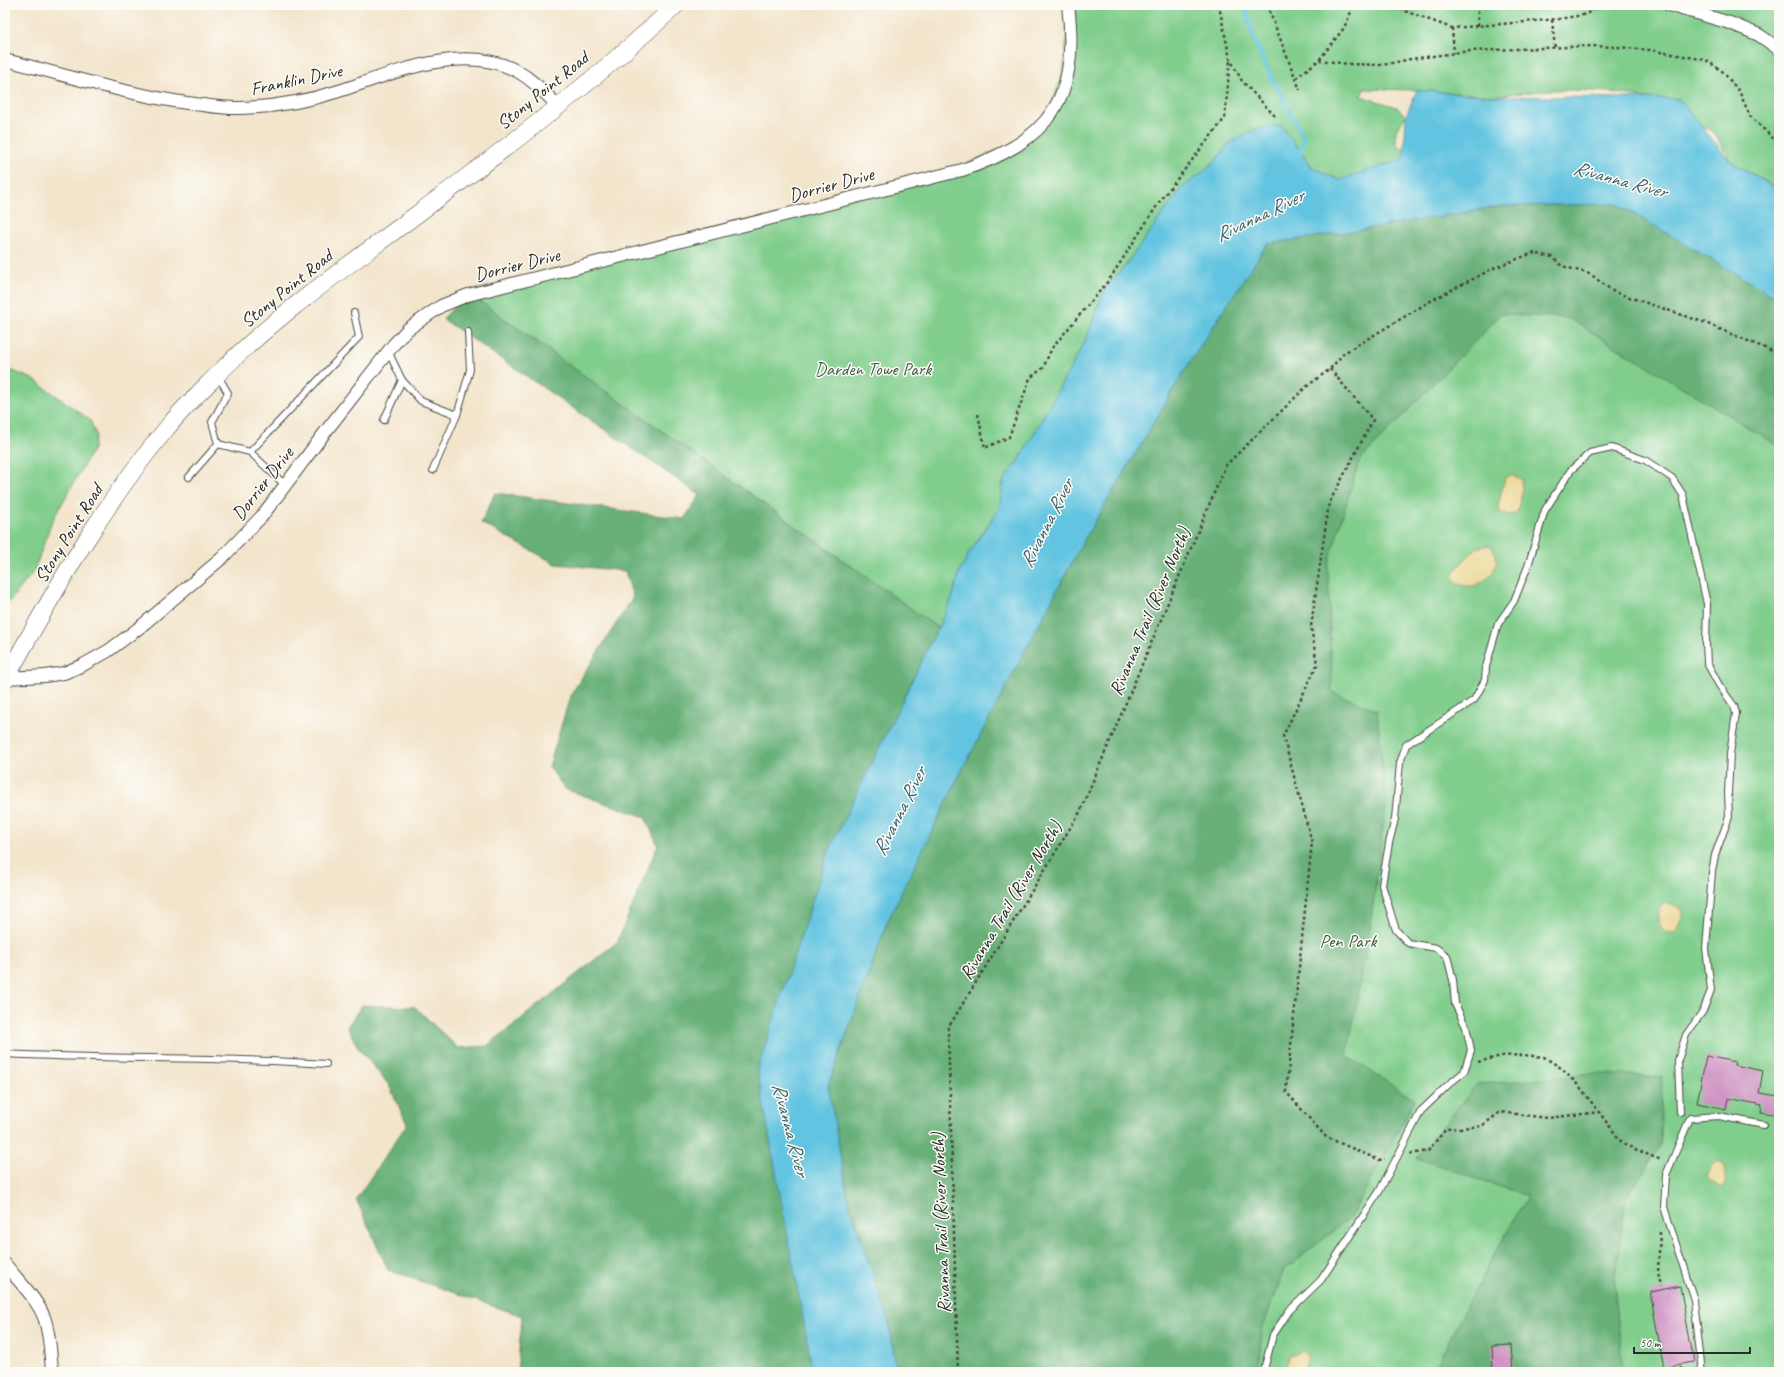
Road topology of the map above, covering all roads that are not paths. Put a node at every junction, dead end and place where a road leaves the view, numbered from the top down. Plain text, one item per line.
1 (676, 5) edge
2 (1068, 5) edge
3 (1669, 5) edge
4 (1779, 49) edge
5 (5, 60) edge
6 (558, 106) junction
7 (354, 313) dead end
8 (468, 332) dead end
9 (388, 351) junction
10 (217, 374) junction
11 (402, 380) junction
12 (457, 415) junction
13 (384, 420) dead end
14 (218, 444) junction
15 (250, 452) junction
16 (433, 470) dead end
17 (189, 476) dead end
18 (285, 485) junction
19 (5, 679) edge
20 (5, 1054) edge
21 (326, 1064) dead end
22 (1680, 1112) dead end
23 (1764, 1125) dead end
24 (5, 1264) edge
25 (52, 1372) edge
26 (1266, 1372) edge
27 (1702, 1372) edge

1 - 6 main road, Stony Point Road
2 - 9 street, Dorrier Drive
3 - 4 street
5 - 6 street, Franklin Drive
6 - 10 main road, Stony Point Road
7 - 15 lane
8 - 12 lane
9 - 11 lane
9 - 18 street, Dorrier Drive
10 - 14 lane
10 - 19 main road, Stony Point Road
11 - 12 lane
11 - 13 lane
12 - 16 lane
14 - 15 lane
14 - 17 lane
15 - 18 lane
18 - 19 street, Dorrier Drive
20 - 21 lane
22 - 26 lane
23 - 27 lane
24 - 25 street

